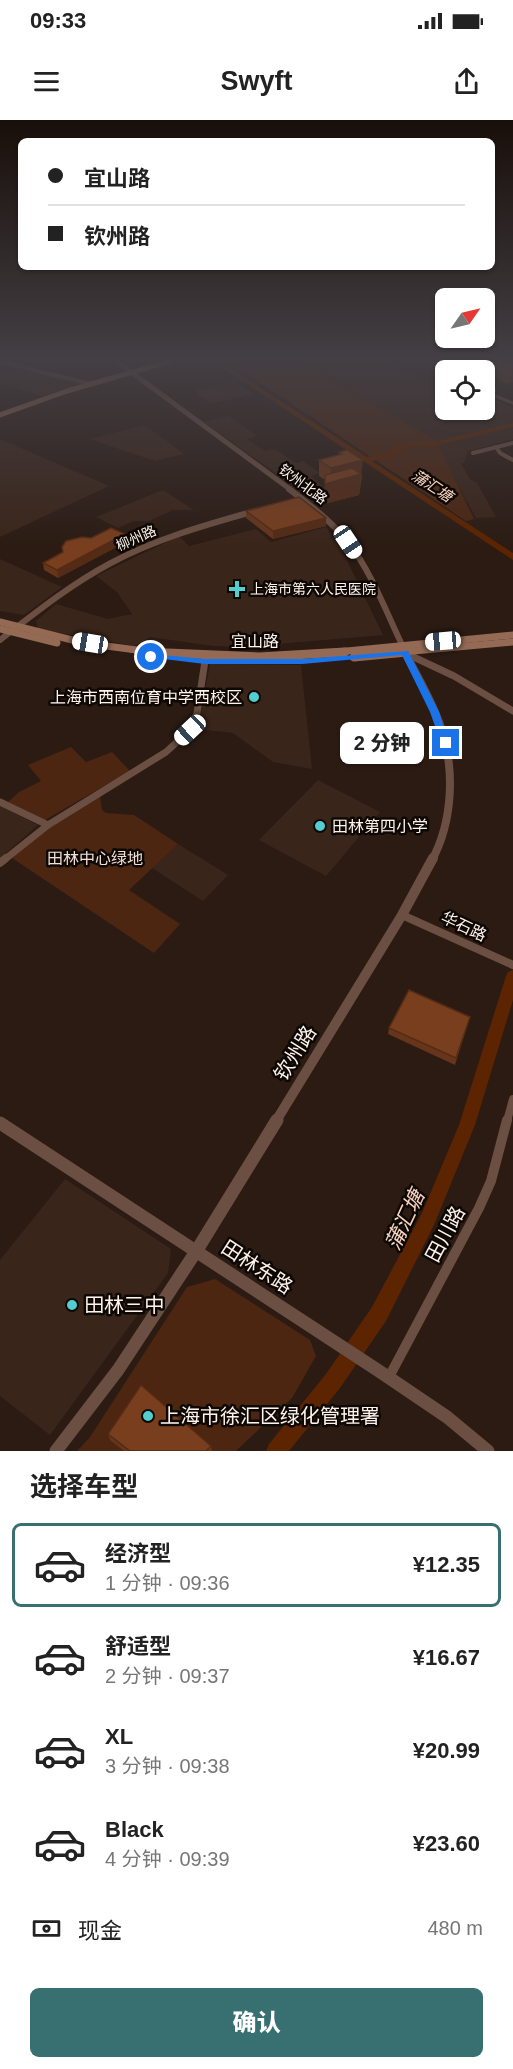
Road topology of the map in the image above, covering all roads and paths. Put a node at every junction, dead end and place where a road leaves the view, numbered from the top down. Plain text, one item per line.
1 (200, 423) edge
2 (513, 442) edge
3 (496, 447) junction
4 (473, 453) dead end
5 (513, 460) edge
6 (302, 498) junction
7 (291, 501) edge
8 (260, 510) edge
9 (0, 622) edge
10 (0, 629) edge
11 (13, 630) junction
12 (513, 635) edge
13 (0, 640) edge
14 (513, 642) edge
15 (403, 649) junction
16 (205, 661) junction
17 (513, 711) edge
18 (0, 802) edge
19 (48, 825) junction
20 (0, 863) edge
21 (402, 915) junction
22 (513, 965) edge
23 (513, 1099) edge
24 (0, 1123) edge
25 (197, 1250) junction
26 (384, 1374) junction
27 (56, 1451) edge
28 (488, 1451) edge

1 - 6 street, 钦州北路
2 - 3 street
3 - 4 street
3 - 5 street
6 - 7 street
6 - 15 street, 钦州北路
8 - 11 street, 柳州路
9 - 11 main road, 宜山路
10 - 11 main road, 宜山路
11 - 13 street, 柳州路
11 - 15 main road, 宜山路
11 - 16 main road, 宜山路
12 - 15 main road, 宜山路
14 - 15 main road, 宜山路
15 - 16 main road, 宜山路
15 - 17 street
15 - 21 street, 钦州路
16 - 19 street
18 - 19 street
19 - 20 street
21 - 22 street, 华石路
21 - 25 street, 钦州路
23 - 26 street, 田川路
24 - 25 street, 田林东路
25 - 26 street, 田林东路
25 - 27 street, 钦州路
26 - 28 street, 田林东路

